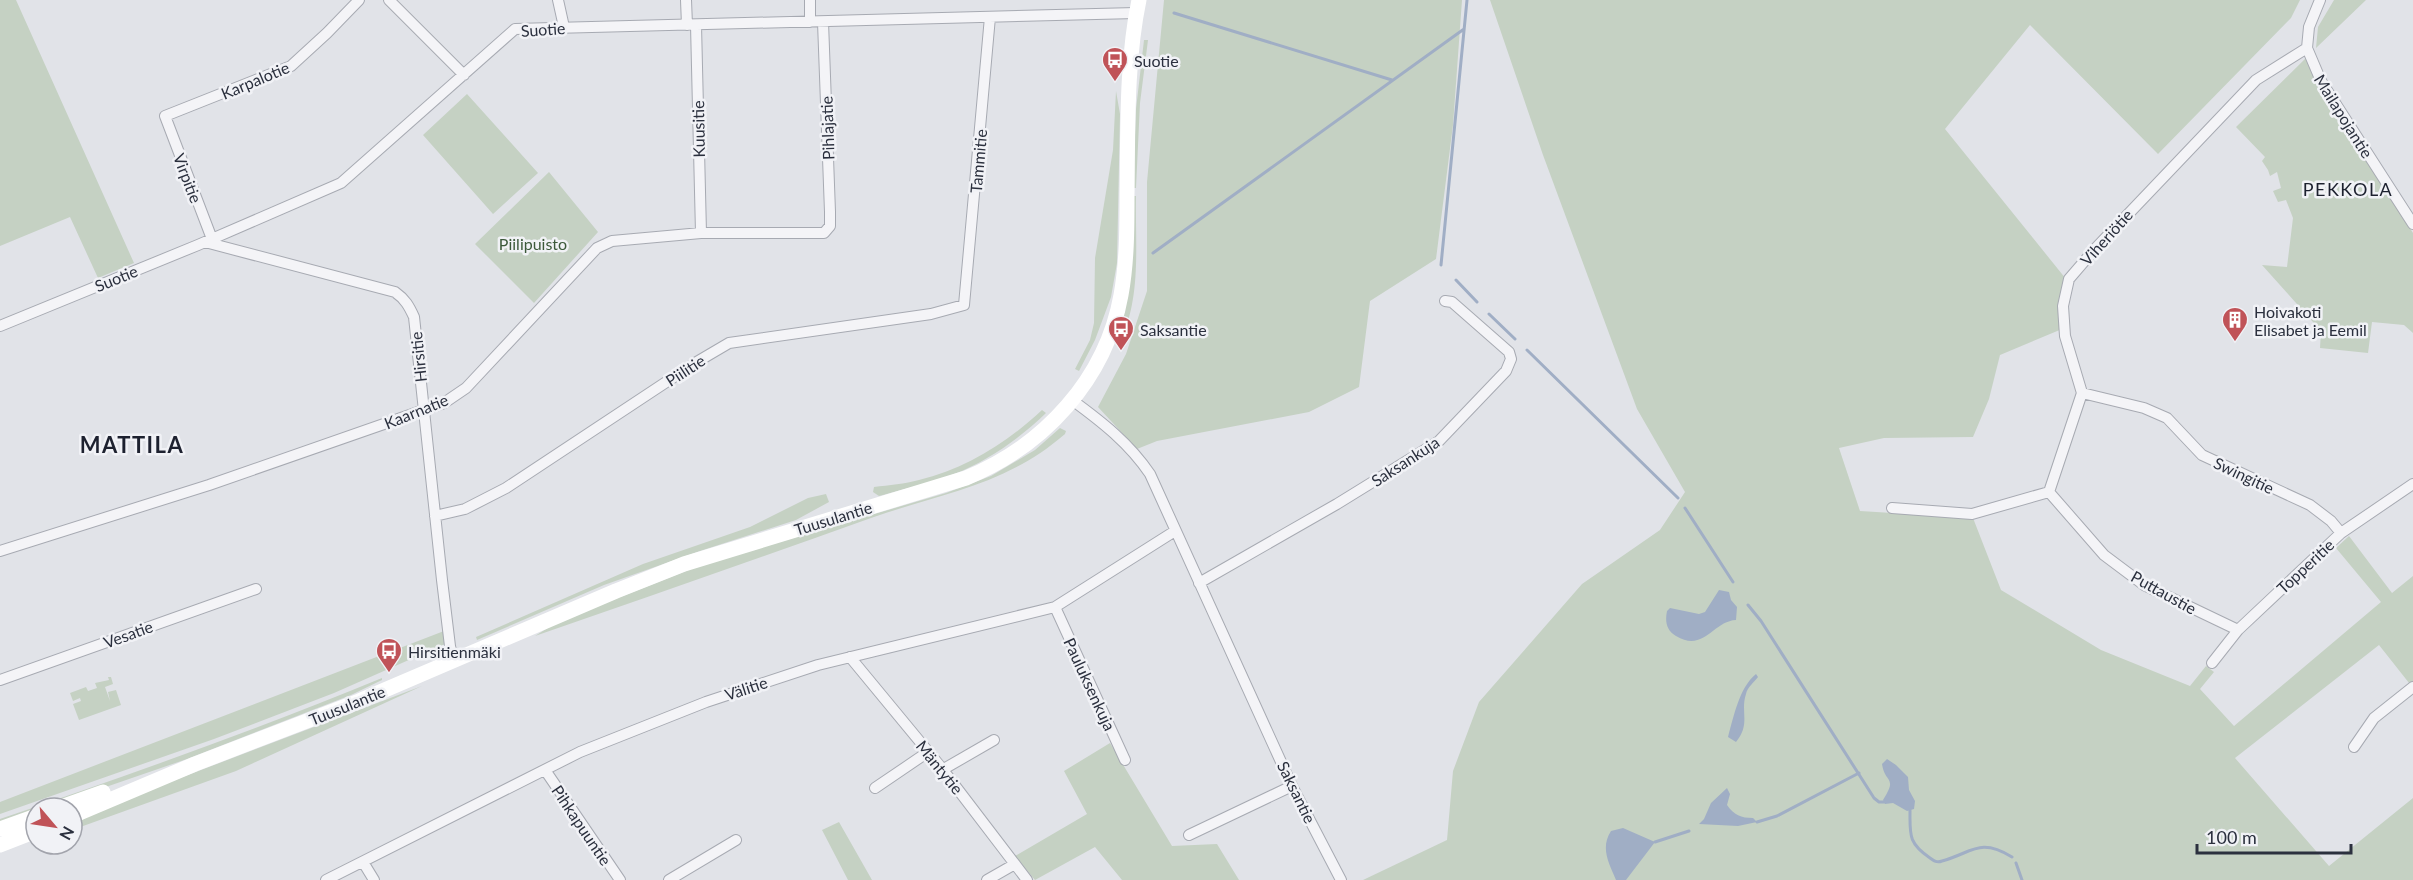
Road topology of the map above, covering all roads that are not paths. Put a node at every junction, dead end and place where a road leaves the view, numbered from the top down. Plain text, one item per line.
1 (359, 0) edge
2 (389, 0) edge
3 (558, 0) edge
4 (686, 0) edge
5 (810, 0) edge
6 (2320, 0) edge
7 (1138, 7) edge
8 (990, 17) junction
9 (810, 22) junction
10 (823, 22) junction
11 (692, 25) junction
12 (564, 27) junction
13 (2307, 48) junction
14 (464, 75) junction
15 (165, 116) joint
16 (2413, 224) edge
17 (824, 232) joint
18 (700, 233) junction
19 (208, 241) junction
20 (1445, 301) dead end
21 (964, 305) joint
22 (0, 326) edge
23 (2082, 393) junction
24 (1072, 400) junction
25 (423, 411) junction
26 (2413, 484) edge
27 (2049, 492) junction
28 (1892, 508) dead end
29 (435, 516) junction
30 (1175, 531) junction
31 (2341, 533) junction
32 (0, 551) edge
33 (1199, 583) junction
34 (256, 589) dead end
35 (1054, 607) junction
36 (2238, 630) junction
37 (850, 657) junction
38 (453, 660) junction
39 (2212, 663) dead end
40 (0, 680) edge
41 (2413, 687) edge
42 (994, 740) dead end
43 (2354, 747) dead end
44 (928, 752) junction
45 (1125, 760) dead end
46 (195, 764) junction
47 (545, 770) junction
48 (942, 770) junction
49 (1292, 786) junction
50 (875, 788) dead end
51 (84, 799) edge
52 (84, 811) edge
53 (24, 820) edge
54 (0, 829) edge
55 (1189, 835) dead end
56 (24, 836) edge
57 (736, 840) dead end
58 (0, 845) edge
59 (363, 862) junction
60 (1015, 864) junction
61 (326, 880) edge
62 (374, 880) edge
63 (620, 880) edge
64 (669, 880) edge
65 (987, 880) edge
66 (1027, 880) edge
67 (1341, 880) edge

1 - 15 street, Karpalotie
2 - 14 street
3 - 12 street
4 - 11 street, Kuusitie
5 - 9 street
6 - 13 street
7 - 8 street, Suotie
7 - 24 main road, Tuusulantie
8 - 10 street, Suotie
8 - 21 street, Tammitie
9 - 10 street, Suotie
9 - 11 street, Suotie
10 - 17 street, Pihlajatie
11 - 12 street, Suotie
11 - 18 street, Kuusitie
12 - 14 street, Suotie
13 - 16 street, Mailapojantie
13 - 23 street, Viheriötie
14 - 19 street, Suotie
15 - 19 street, Virpitie
17 - 18 street, Kaarnatie
18 - 25 street, Kaarnatie
19 - 22 street, Suotie
19 - 25 street, Hirsitie
20 - 33 street, Saksankuja
21 - 29 street, Piilitie
23 - 27 street
23 - 31 street, Swingitie
24 - 30 street, Saksantie
24 - 38 main road, Tuusulantie
25 - 29 street, Hirsitie
25 - 32 street, Kaarnatie
26 - 31 street, Topperitie
27 - 28 street
27 - 36 street, Puttaustie
29 - 38 street, Hirsitie
30 - 33 street, Saksantie
30 - 35 street, Välitie
31 - 36 street, Topperitie
33 - 49 street, Saksantie
34 - 40 street, Vesatie
35 - 37 street, Välitie
35 - 45 street, Pauluksenkuja
36 - 39 street, Topperitie
37 - 44 street, Mäntytie
37 - 47 street, Välitie
38 - 46 main road, Tuusulantie
41 - 43 street
42 - 48 street
44 - 48 street, Mäntytie
44 - 50 street
46 - 51 main road, Tuusulantie
46 - 52 main road, Tuusulantie
47 - 59 street, Välitie
47 - 63 street, Pihkapuuntie
48 - 60 street, Mäntytie
49 - 55 street
49 - 67 street, Saksantie
53 - 54 main road
56 - 58 main road
57 - 64 street
59 - 61 street, Välitie
59 - 62 street
60 - 65 street
60 - 66 street, Mäntytie

